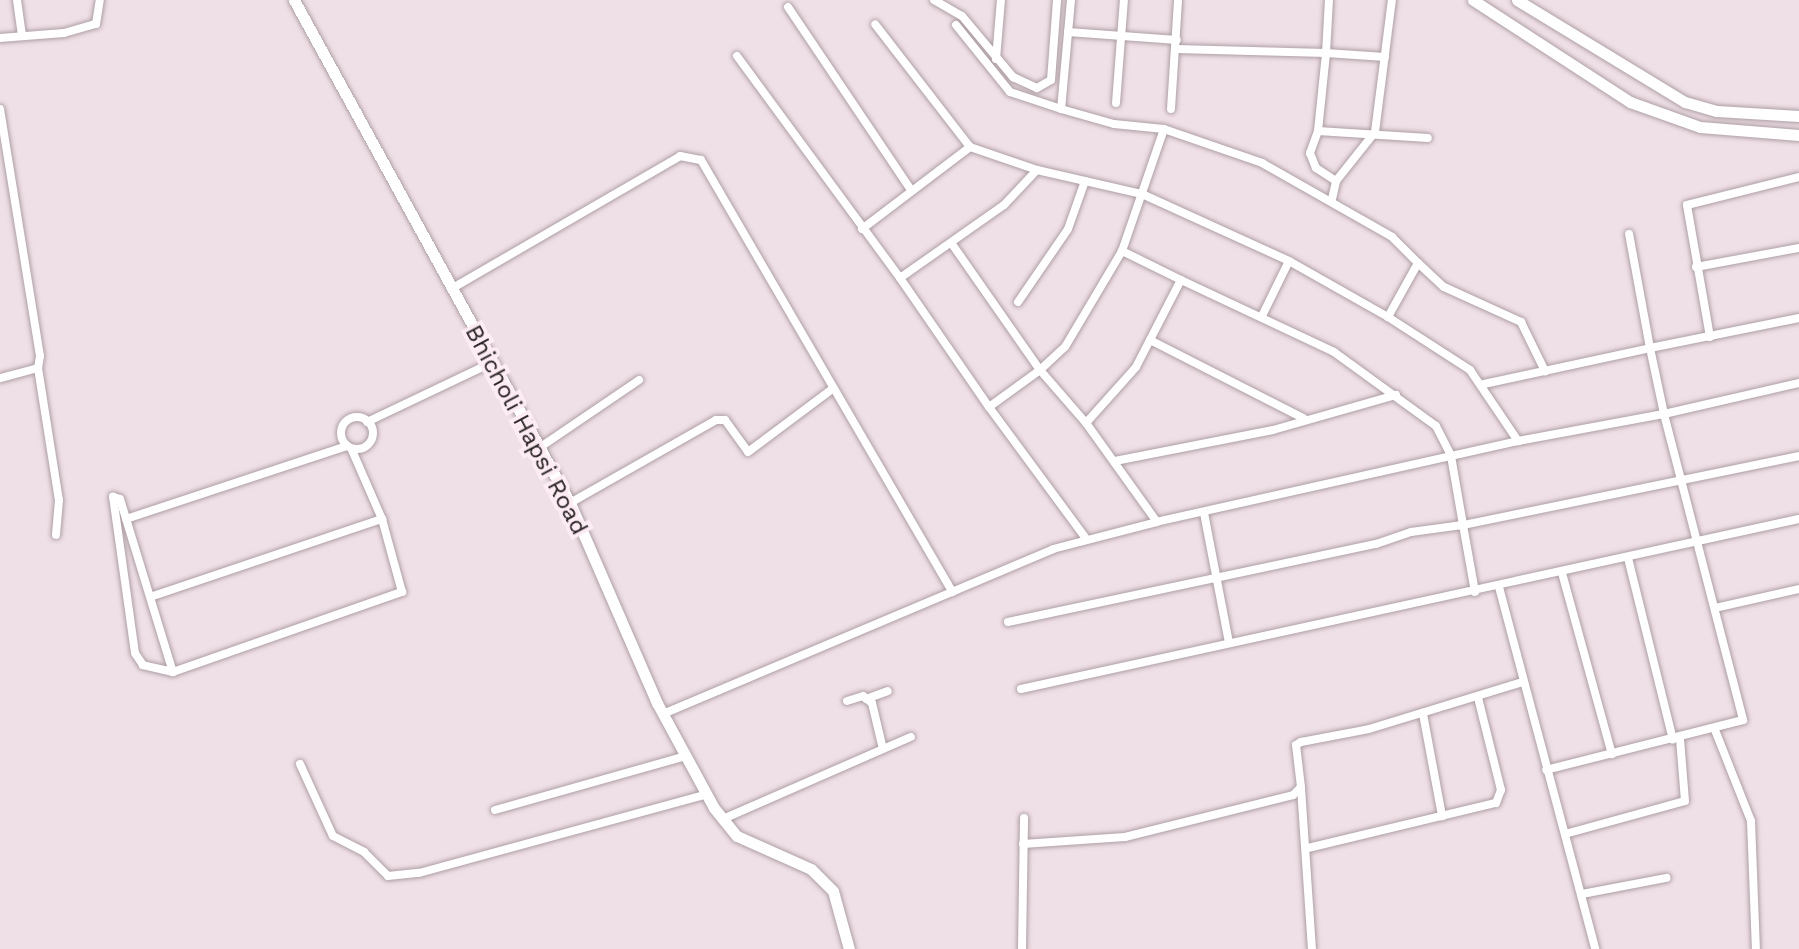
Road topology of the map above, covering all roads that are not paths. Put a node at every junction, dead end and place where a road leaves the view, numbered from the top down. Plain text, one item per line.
1 (17, 0) edge
2 (100, 0) edge
3 (294, 0) edge
4 (954, 0) edge
5 (1001, 0) edge
6 (1057, 0) edge
7 (1071, 0) edge
8 (1124, 0) edge
9 (1178, 0) edge
10 (1329, 0) edge
11 (1392, 0) edge
12 (1473, 0) edge
13 (1517, 0) edge
14 (939, 1) edge
15 (788, 7) dead end
16 (953, 11) junction
17 (875, 24) dead end
18 (956, 25) dead end
19 (1068, 32) junction
20 (22, 36) junction
21 (1121, 36) junction
22 (0, 38) edge
23 (1176, 44) junction
24 (1326, 53) junction
25 (737, 56) dead end
26 (1385, 57) junction
27 (996, 59) junction
28 (1116, 103) dead end
29 (0, 109) edge
30 (1061, 109) junction
31 (1171, 109) dead end
32 (1799, 116) edge
33 (1164, 129) junction
34 (1318, 131) junction
35 (1375, 132) junction
36 (1799, 135) edge
37 (1428, 138) dead end
38 (970, 147) junction
39 (1037, 170) junction
40 (1799, 177) edge
41 (1085, 181) junction
42 (1336, 181) junction
43 (911, 190) junction
44 (1142, 194) junction
45 (1332, 199) junction
46 (862, 229) junction
47 (1629, 234) dead end
48 (952, 244) junction
49 (1799, 248) edge
50 (1122, 251) junction
51 (1289, 261) junction
52 (1418, 263) junction
53 (1696, 267) junction
54 (900, 278) junction
55 (1181, 280) junction
56 (451, 289) junction
57 (1018, 302) dead end
58 (1262, 316) junction
59 (1388, 317) junction
60 (1799, 318) edge
61 (1710, 337) junction
62 (1150, 340) junction
63 (1650, 348) junction
64 (491, 363) junction
65 (38, 368) junction
66 (1040, 370) junction
67 (1545, 371) junction
68 (0, 378) edge
69 (639, 380) dead end
70 (1799, 383) edge
71 (1484, 384) junction
72 (831, 390) junction
73 (1396, 395) junction
74 (989, 407) junction
75 (1664, 414) junction
76 (1303, 418) junction
77 (367, 422) junction
78 (1086, 423) junction
79 (1518, 441) junction
80 (349, 447) junction
81 (539, 448) junction
82 (1451, 456) junction
83 (1799, 456) edge
84 (1115, 461) junction
85 (1682, 482) junction
86 (570, 503) junction
87 (1204, 513) junction
88 (126, 519) junction
89 (382, 519) junction
90 (1799, 519) edge
91 (1157, 522) junction
92 (1463, 525) junction
93 (56, 535) dead end
94 (1085, 537) junction
95 (1698, 542) junction
96 (1628, 558) junction
97 (1562, 573) junction
98 (1215, 580) junction
99 (1499, 587) junction
100 (1799, 589) edge
101 (952, 592) junction
102 (1475, 592) junction
103 (153, 596) junction
104 (1715, 608) junction
105 (1008, 622) dead end
106 (1229, 643) junction
107 (173, 672) junction
108 (1523, 682) junction
109 (1021, 689) dead end
110 (888, 691) dead end
111 (1478, 698) junction
112 (866, 699) junction
113 (847, 701) dead end
114 (663, 714) junction
115 (1423, 714) junction
116 (1715, 730) junction
117 (911, 737) dead end
118 (1676, 740) junction
119 (883, 749) junction
120 (1612, 754) junction
121 (686, 756) junction
122 (300, 764) dead end
123 (1546, 770) junction
124 (1301, 787) junction
125 (707, 794) junction
126 (495, 810) dead end
127 (1442, 816) junction
128 (1024, 818) dead end
129 (723, 819) junction
130 (1565, 834) junction
131 (1023, 844) junction
132 (1308, 848) junction
133 (1666, 878) dead end
134 (1582, 894) junction
135 (849, 949) edge
136 (1022, 949) edge
137 (1312, 949) edge
138 (1595, 949) edge
139 (1756, 949) edge

1 - 20 street
2 - 20 street
3 - 56 street, Bhicholi Hapsi Road
4 - 16 street
5 - 27 street
6 - 27 street
7 - 19 street
8 - 21 street
9 - 23 street
10 - 24 street
11 - 26 street
12 - 36 street
13 - 32 street
14 - 16 street
15 - 43 street
16 - 27 street
17 - 38 street
18 - 30 street
19 - 21 street
19 - 30 street
20 - 22 street
21 - 23 street
21 - 28 street
23 - 24 street
23 - 31 street
24 - 26 street
24 - 34 street
25 - 46 street
26 - 35 street
29 - 65 street
30 - 33 street
33 - 44 street
33 - 45 street
34 - 35 street
34 - 42 street
35 - 37 street
35 - 42 street
38 - 39 street
38 - 43 street
39 - 41 street
39 - 48 street
40 - 53 street
41 - 44 street
41 - 57 street
42 - 45 street
43 - 46 street
44 - 50 street
44 - 51 street
45 - 52 street
46 - 54 street
47 - 63 street
48 - 54 street
48 - 66 street
49 - 53 street
50 - 55 street
50 - 66 street
51 - 58 street
51 - 59 street
52 - 59 street
52 - 67 street
53 - 61 street
54 - 74 street
55 - 58 street
55 - 62 street
56 - 64 street, Bhicholi Hapsi Road
56 - 72 street
58 - 73 street
59 - 71 street
60 - 61 street
61 - 63 street
62 - 76 street
62 - 78 street
63 - 67 street
63 - 75 street
64 - 77 street
64 - 81 street, Bhicholi Hapsi Road
65 - 68 street
65 - 93 street
66 - 74 street
66 - 78 street
67 - 71 street
69 - 81 street
70 - 75 street
71 - 79 street
72 - 86 street
72 - 101 street
73 - 76 street
73 - 82 street
74 - 94 street
75 - 79 street
75 - 85 street
76 - 84 street
77 - 80 street
77 - 80 street
78 - 84 street
79 - 82 street
80 - 88 street
80 - 89 street
81 - 86 street, Bhicholi Hapsi Road
82 - 87 street
82 - 92 street
83 - 85 street
84 - 91 street
85 - 92 street
85 - 95 street
86 - 114 street, Bhicholi Hapsi Road
87 - 91 street
87 - 98 street
88 - 103 street
88 - 107 street
89 - 103 street
89 - 107 street
90 - 95 street
91 - 94 street
92 - 98 street
92 - 102 street
94 - 101 street
95 - 96 street
95 - 104 street
96 - 97 street
96 - 118 street
97 - 99 street
97 - 120 street
98 - 105 street
98 - 106 street
99 - 102 street
99 - 108 street
100 - 104 street
101 - 114 street
102 - 106 street
103 - 107 street
104 - 116 street
106 - 109 street
108 - 111 street
108 - 123 street
110 - 112 street
111 - 115 street
111 - 127 street
112 - 113 street
112 - 119 street
114 - 121 street, Bhicholi Hapsi Road
115 - 124 street
115 - 127 street
116 - 118 street
116 - 139 street
117 - 119 street
118 - 120 street
118 - 130 street
119 - 129 street
120 - 123 street
121 - 125 street, Bhicholi Hapsi Road
121 - 126 street
122 - 125 street
123 - 130 street
124 - 131 street
124 - 132 street
125 - 129 street, Bhicholi Hapsi Road
127 - 132 street
128 - 131 street
129 - 135 street, Bhicholi Hapsi Road
130 - 134 street
131 - 136 street
132 - 137 street
133 - 134 street
134 - 138 street

